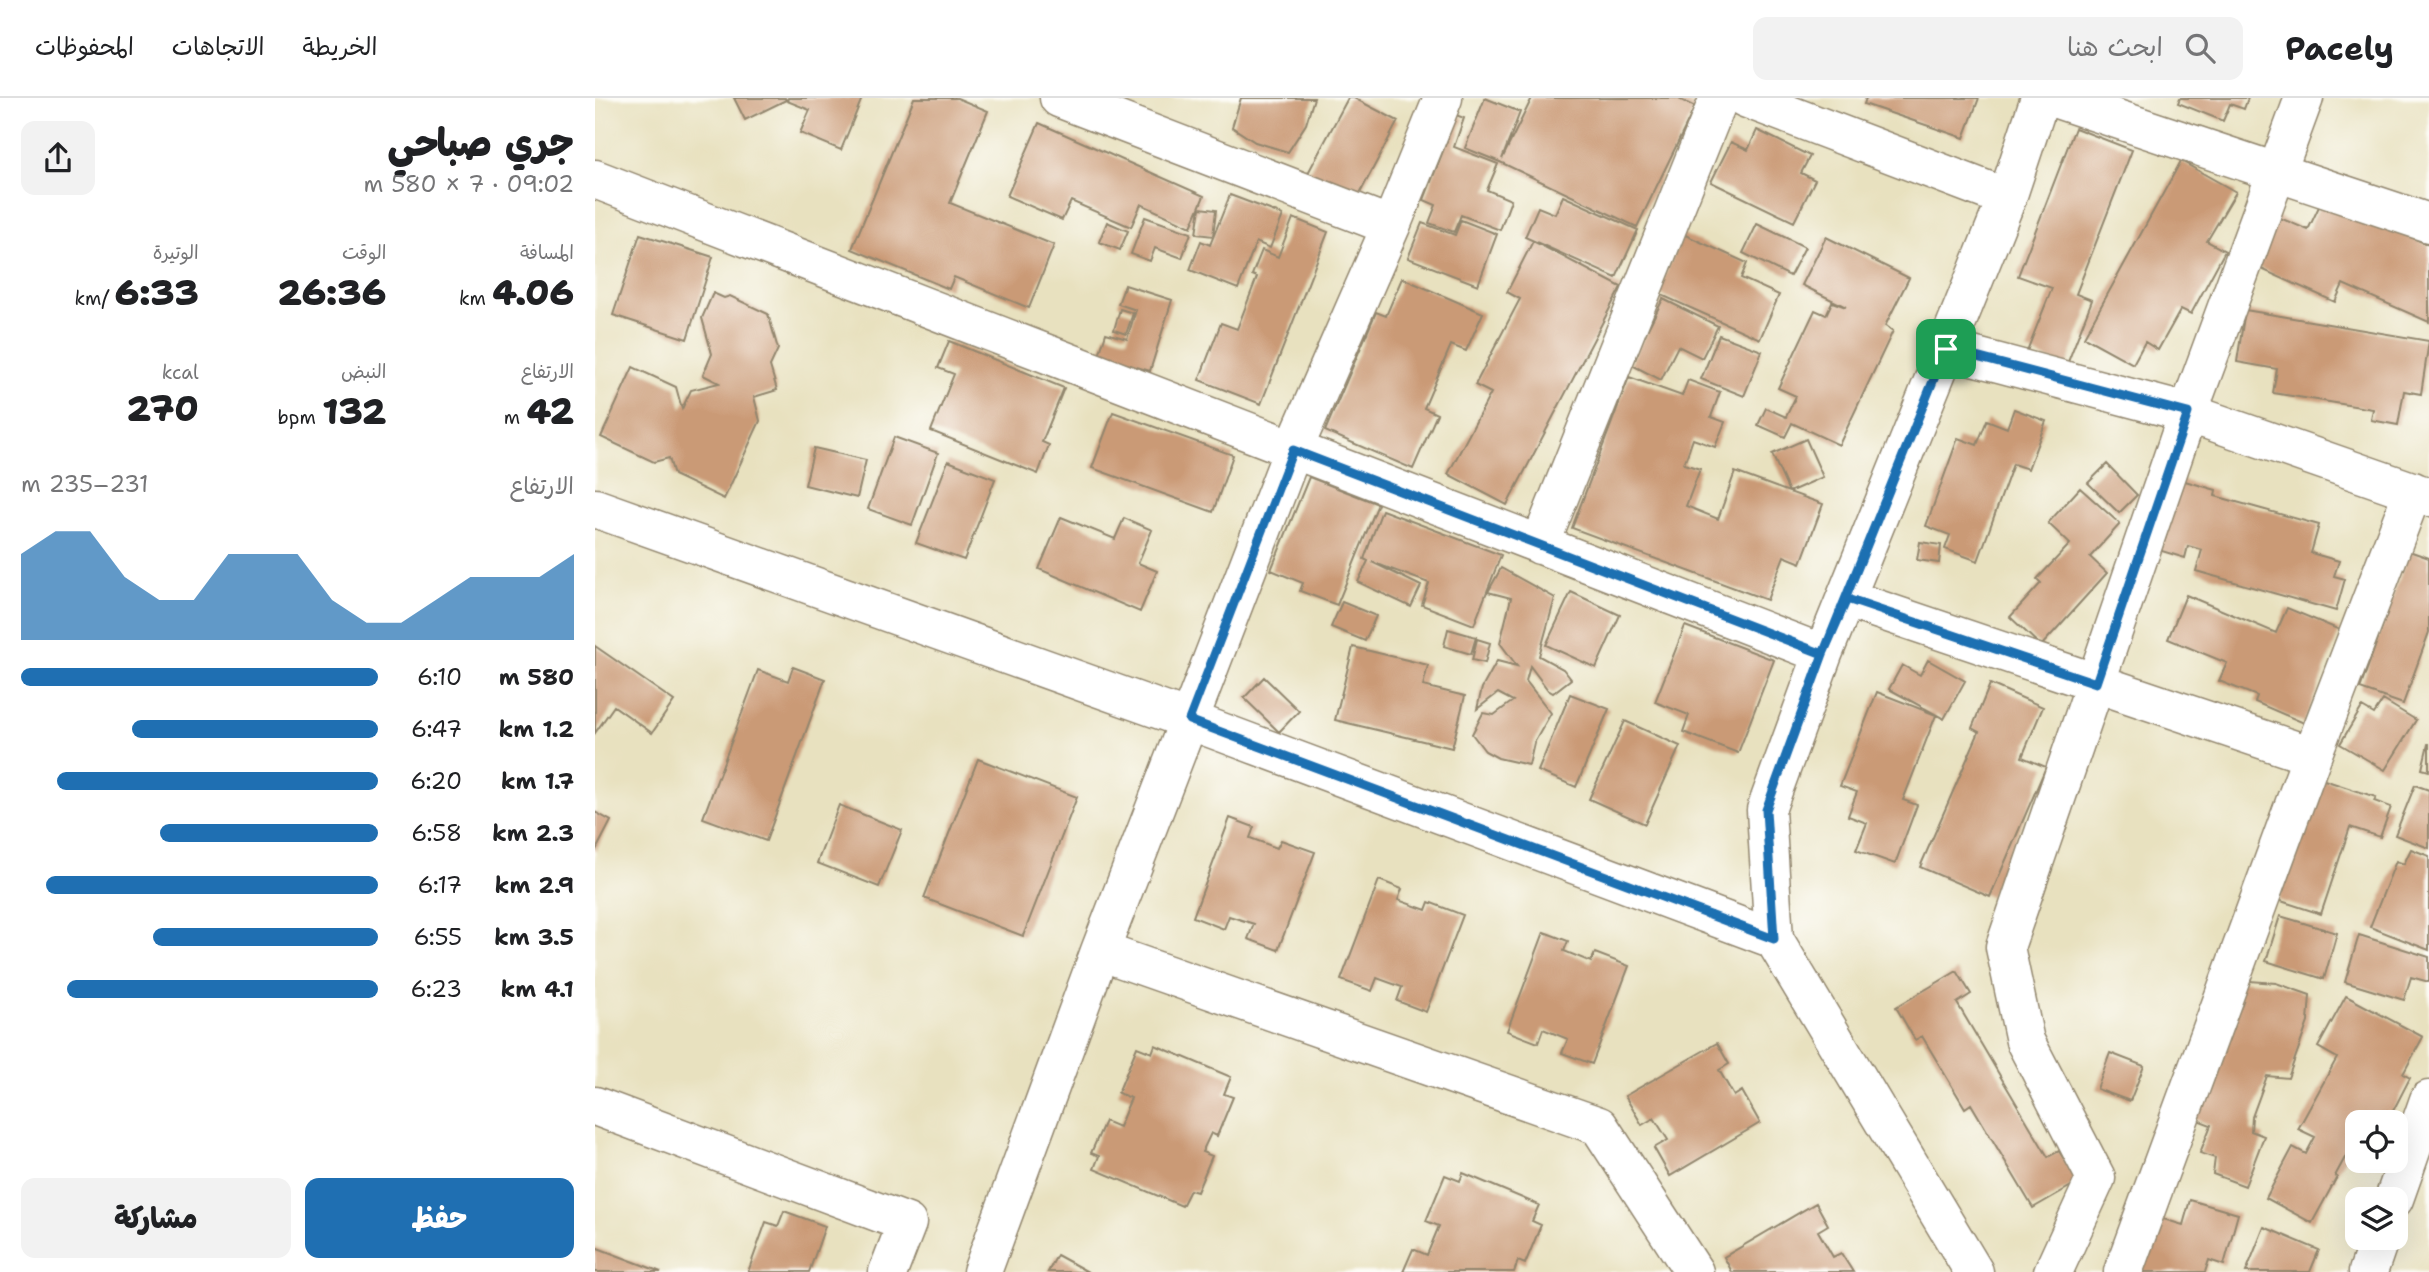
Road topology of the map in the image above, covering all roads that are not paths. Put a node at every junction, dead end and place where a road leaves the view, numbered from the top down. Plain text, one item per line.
1 (1059, 98) edge
2 (1443, 98) edge
3 (1719, 98) edge
4 (1745, 98) edge
5 (2040, 98) edge
6 (2054, 98) edge
7 (2304, 98) edge
8 (2278, 173) junction
9 (595, 179) edge
10 (2007, 198) junction
11 (2429, 223) edge
12 (1391, 226) junction
13 (1946, 349) junction
14 (2188, 413) junction
15 (1293, 450) junction
16 (2421, 494) edge
17 (595, 508) edge
18 (1540, 545) junction
19 (1847, 599) junction
20 (1823, 654) junction
21 (2096, 683) junction
22 (1189, 720) junction
23 (2312, 756) junction
24 (1774, 939) junction
25 (1100, 951) junction
26 (2429, 1100) edge
27 (595, 1106) edge
28 (2398, 1187) edge
29 (2376, 1250) edge
30 (888, 1272) edge
31 (982, 1272) edge
32 (1694, 1272) edge
33 (1974, 1272) edge
34 (2053, 1272) edge
35 (2123, 1272) edge
36 (2368, 1272) edge

1 - 12 street
2 - 12 street
3 - 18 street
4 - 10 street
5 - 10 street
6 - 8 street
7 - 8 street
8 - 11 street
8 - 14 street
9 - 15 street
10 - 13 street
12 - 15 street
13 - 14 street
13 - 19 street
14 - 16 street
14 - 21 street
15 - 18 street
15 - 22 street
16 - 23 street
17 - 22 street
18 - 20 street
19 - 20 street
19 - 21 street
20 - 24 street
21 - 23 street
21 - 34 street
22 - 24 street
22 - 25 street
23 - 35 street
24 - 33 street
25 - 31 street
25 - 32 street
26 - 28 street
27 - 30 street
29 - 36 street

